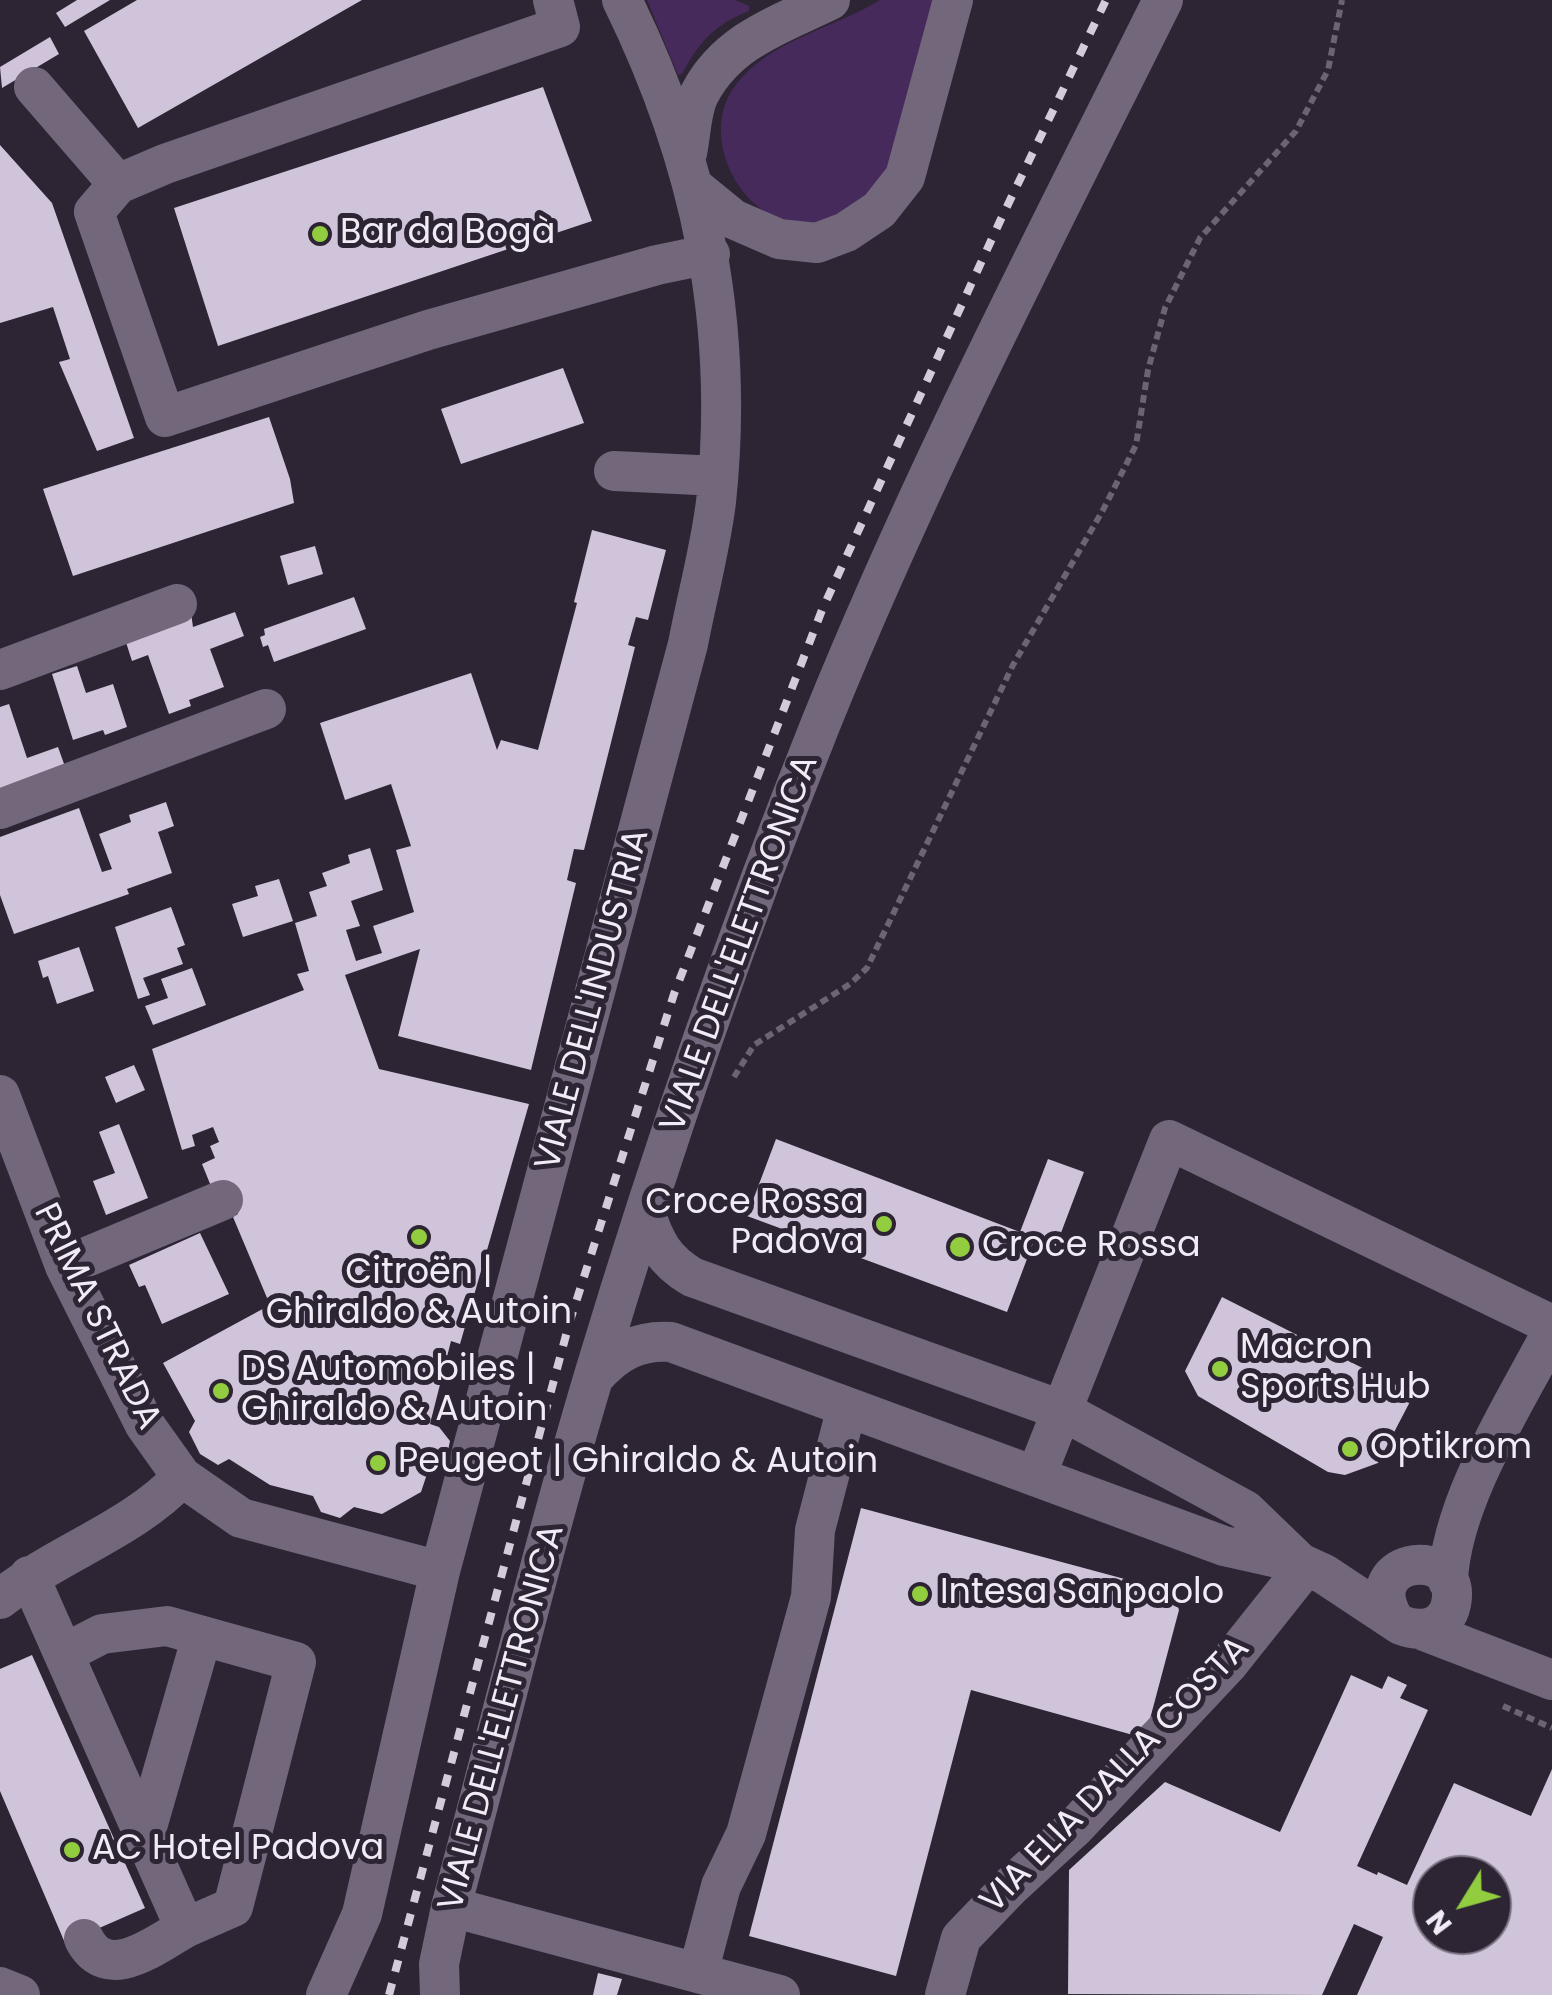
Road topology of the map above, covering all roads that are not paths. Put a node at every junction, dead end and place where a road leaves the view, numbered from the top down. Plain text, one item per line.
1 (553, 0) edge
2 (622, 0) edge
3 (830, 0) edge
4 (953, 0) edge
5 (1164, 0) edge
6 (34, 87) dead end
7 (691, 172) junction
8 (118, 184) junction
9 (710, 254) junction
10 (614, 471) dead end
11 (718, 476) junction
12 (178, 604) dead end
13 (0, 670) edge
14 (266, 709) dead end
15 (0, 809) edge
16 (0, 1096) edge
17 (223, 1200) dead end
18 (645, 1212) junction
19 (65, 1266) junction
20 (1552, 1329) edge
21 (594, 1378) junction
22 (1060, 1410) junction
23 (859, 1411) junction
24 (1480, 1473) junction
25 (1036, 1476) junction
26 (182, 1477) junction
27 (839, 1538) dead end
28 (1310, 1568) junction
29 (440, 1571) junction
30 (1400, 1571) junction
31 (10, 1587) edge
32 (1450, 1591) junction
33 (1408, 1624) junction
34 (202, 1636) junction
35 (65, 1653) junction
36 (1544, 1676) edge
37 (145, 1834) junction
38 (743, 1892) dead end
39 (451, 1908) junction
40 (186, 1928) junction
41 (84, 1938) dead end
42 (348, 1949) junction
43 (709, 1976) junction
44 (0, 1987) edge
45 (20, 1995) edge
46 (300, 1995) edge
47 (326, 1995) edge
48 (440, 1995) edge
49 (780, 1995) edge
50 (945, 1995) edge

1 - 8 street
2 - 7 street, VIALE DELL'INDUSTRIA
3 - 7 street
4 - 7 street
5 - 18 street, VIALE DELL'ELETTRONICA
6 - 8 street
7 - 9 street, VIALE DELL'INDUSTRIA
8 - 9 street
9 - 11 street, VIALE DELL'INDUSTRIA
10 - 11 street
11 - 29 street, VIALE DELL'INDUSTRIA
12 - 13 street
14 - 15 street
16 - 19 street, PRIMA STRADA
17 - 19 street
18 - 21 street, VIALE DELL'ELETTRONICA
18 - 22 street
19 - 26 street, PRIMA STRADA
20 - 22 street
20 - 24 street
21 - 23 street
21 - 39 street, VIALE DELL'ELETTRONICA
22 - 25 street
22 - 28 street
23 - 25 street
23 - 27 street
23 - 43 street
24 - 30 street
24 - 32 street
25 - 28 street
26 - 29 street, PRIMA STRADA
26 - 31 street
28 - 30 street
28 - 33 street
28 - 50 street, VIA ELIA DALLA COSTA
29 - 42 street, VIALE DELL'INDUSTRIA
30 - 32 street
30 - 33 street
31 - 35 street
32 - 33 street
32 - 36 street
33 - 36 street
34 - 35 street
34 - 37 street
34 - 40 street
35 - 37 street
37 - 40 street
38 - 43 street
39 - 43 street
39 - 48 street, VIALE DELL'ELETTRONICA
40 - 41 street
42 - 46 street
42 - 47 street, VIALE DELL'INDUSTRIA
43 - 49 street
44 - 45 street

